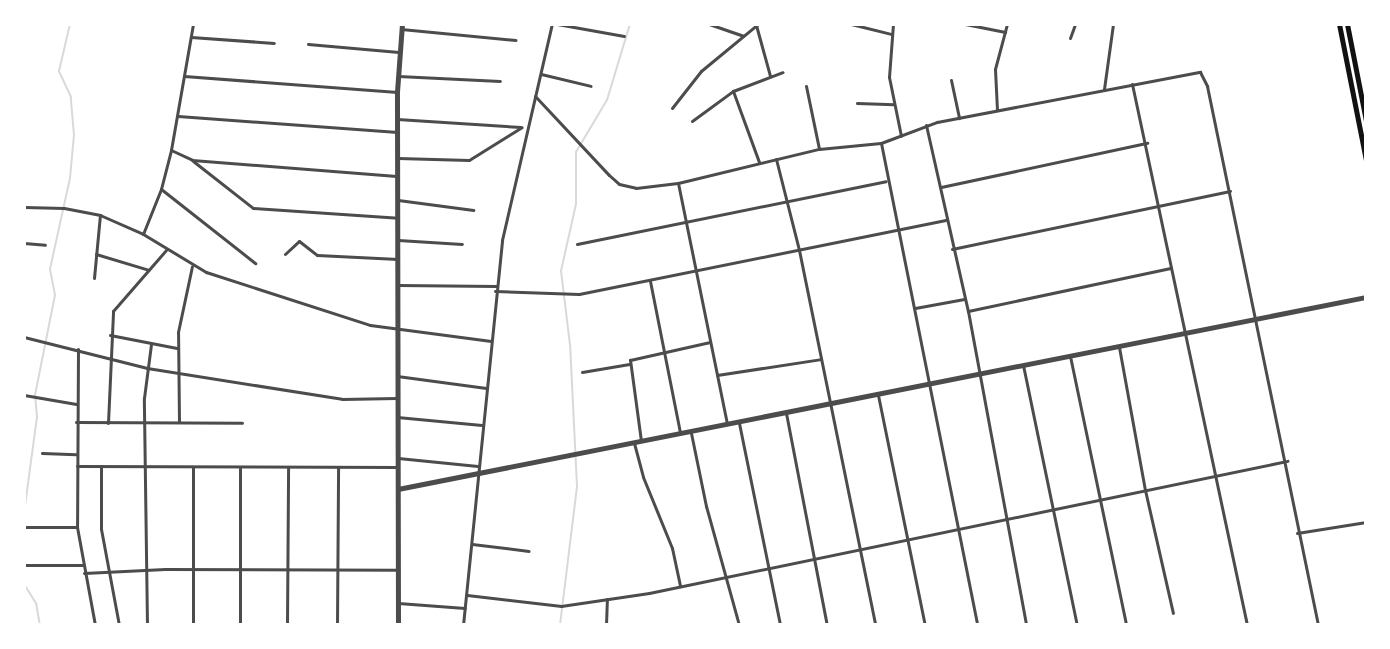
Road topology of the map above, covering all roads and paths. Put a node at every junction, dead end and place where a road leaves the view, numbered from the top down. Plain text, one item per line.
1 (193, 24) edge
2 (552, 24) edge
3 (557, 24) edge
4 (709, 24) edge
5 (851, 24) edge
6 (893, 24) edge
7 (965, 24) edge
8 (1006, 24) edge
9 (1075, 24) edge
10 (1113, 24) edge
11 (1339, 24) edge
12 (1347, 24) edge
13 (757, 25) edge
14 (402, 27) edge
15 (1005, 32) junction
16 (891, 34) junction
17 (624, 36) dead end
18 (743, 36) junction
19 (191, 37) junction
20 (1070, 38) dead end
21 (515, 40) dead end
22 (274, 43) dead end
23 (308, 44) dead end
24 (399, 52) junction
25 (783, 72) dead end
26 (541, 74) junction
27 (184, 76) junction
28 (398, 76) junction
29 (770, 76) junction
30 (951, 80) dead end
31 (500, 81) dead end
32 (1132, 83) junction
33 (591, 86) dead end
34 (806, 86) dead end
35 (1104, 89) junction
36 (733, 91) junction
37 (397, 92) junction
38 (535, 96) junction
39 (856, 103) dead end
40 (894, 104) junction
41 (672, 108) dead end
42 (998, 110) junction
43 (178, 116) junction
44 (959, 118) junction
45 (397, 119) junction
46 (692, 121) dead end
47 (1366, 121) edge
48 (926, 125) junction
49 (522, 128) junction
50 (527, 128) junction
51 (397, 132) junction
52 (901, 136) junction
53 (880, 143) junction
54 (1147, 143) junction
55 (819, 149) junction
56 (171, 150) junction
57 (398, 158) junction
58 (776, 159) junction
59 (192, 160) junction
60 (1366, 160) edge
61 (759, 163) junction
62 (398, 176) junction
63 (886, 181) junction
64 (678, 183) junction
65 (941, 187) junction
66 (161, 189) junction
67 (1230, 191) junction
68 (398, 200) junction
69 (786, 202) junction
70 (1158, 205) junction
71 (24, 207) edge
72 (473, 210) dead end
73 (100, 215) junction
74 (398, 218) junction
75 (946, 220) junction
76 (686, 224) junction
77 (898, 231) junction
78 (143, 234) junction
79 (398, 240) junction
80 (24, 243) edge
81 (462, 244) dead end
82 (577, 244) dead end
83 (45, 245) dead end
84 (952, 249) junction
85 (166, 250) junction
86 (798, 250) junction
87 (96, 254) junction
88 (285, 254) dead end
89 (398, 259) junction
90 (255, 263) dead end
91 (192, 266) junction
92 (1170, 268) junction
93 (695, 269) junction
94 (149, 270) junction
95 (94, 278) dead end
96 (650, 280) junction
97 (398, 285) junction
98 (496, 289) junction
99 (1366, 297) edge
100 (964, 299) junction
101 (915, 308) junction
102 (968, 311) junction
103 (1256, 319) junction
104 (398, 331) junction
105 (1184, 333) junction
106 (110, 334) junction
107 (24, 336) edge
108 (491, 341) junction
109 (710, 342) junction
110 (151, 344) junction
111 (1118, 345) junction
112 (177, 348) junction
113 (78, 349) junction
114 (665, 350) junction
115 (1070, 355) junction
116 (109, 359) junction
117 (821, 359) junction
118 (629, 364) junction
119 (1023, 364) junction
120 (147, 368) junction
121 (176, 372) junction
122 (582, 372) dead end
123 (978, 374) junction
124 (717, 375) junction
125 (398, 376) junction
126 (928, 384) junction
127 (486, 388) junction
128 (24, 395) edge
129 (878, 395) junction
130 (397, 398) junction
131 (76, 404) junction
132 (830, 406) junction
133 (786, 413) junction
134 (397, 417) junction
135 (76, 422) junction
136 (146, 422) junction
137 (179, 422) junction
138 (108, 423) junction
139 (242, 423) dead end
140 (739, 423) junction
141 (482, 425) junction
142 (727, 425) junction
143 (692, 433) junction
144 (680, 435) junction
145 (642, 442) junction
146 (634, 443) junction
147 (42, 453) dead end
148 (76, 454) junction
149 (398, 458) junction
150 (1287, 461) junction
151 (76, 466) junction
152 (101, 466) junction
153 (147, 466) junction
154 (478, 466) junction
155 (193, 467) junction
156 (288, 467) junction
157 (338, 467) junction
158 (398, 467) junction
159 (240, 468) junction
160 (477, 474) junction
161 (1213, 475) junction
162 (398, 489) junction
163 (1145, 490) junction
164 (1100, 499) junction
165 (1054, 507) junction
166 (1005, 516) junction
167 (1366, 522) edge
168 (24, 527) edge
169 (77, 527) junction
170 (958, 527) junction
171 (1297, 533) junction
172 (908, 538) junction
173 (472, 544) junction
174 (860, 547) junction
175 (529, 551) dead end
176 (813, 558) junction
177 (24, 565) edge
178 (83, 565) junction
179 (767, 566) junction
180 (147, 569) junction
181 (288, 570) junction
182 (398, 570) junction
183 (108, 571) junction
184 (195, 571) junction
185 (240, 571) junction
186 (338, 571) junction
187 (84, 573) junction
188 (725, 576) junction
189 (680, 586) junction
190 (467, 595) junction
191 (607, 599) junction
192 (398, 603) junction
193 (465, 608) junction
194 (1173, 613) dead end
195 (95, 625) edge
196 (119, 625) edge
197 (147, 625) edge
198 (193, 625) edge
199 (240, 625) edge
200 (287, 625) edge
201 (336, 625) edge
202 (398, 625) edge
203 (463, 625) edge
204 (606, 625) edge
205 (739, 625) edge
206 (780, 625) edge
207 (826, 625) edge
208 (875, 625) edge
209 (925, 625) edge
210 (977, 625) edge
211 (1026, 625) edge
212 (1077, 625) edge
213 (1126, 625) edge
214 (1247, 625) edge
215 (1318, 625) edge

1 - 19 street
2 - 26 street
3 - 17 street
4 - 18 street
5 - 16 street
6 - 16 street
7 - 15 street
8 - 15 street
9 - 20 street
10 - 35 street
11 - 60 highway
12 - 47 highway
13 - 18 street
13 - 29 street
14 - 21 street
14 - 24 street
15 - 42 street
16 - 40 street
18 - 41 street
19 - 22 street
19 - 27 street
23 - 24 street
24 - 28 street
25 - 29 street
26 - 33 street
26 - 38 street
27 - 37 street
27 - 43 street
28 - 31 street
28 - 37 street
29 - 36 street
30 - 44 street
32 - 35 street
32 - 54 street
32 - 67 street
34 - 55 street
35 - 42 street
36 - 46 street
36 - 61 street
37 - 45 street
38 - 50 street
38 - 64 street
39 - 40 street
40 - 52 street
42 - 44 street
43 - 51 street
43 - 56 street
44 - 48 street
45 - 49 street
45 - 51 street
48 - 52 street
48 - 65 street
49 - 50 street
49 - 57 street
50 - 98 street
51 - 57 street
52 - 53 street
53 - 55 street
53 - 63 street
54 - 65 street
54 - 70 street
55 - 58 street
56 - 59 street
56 - 66 street
57 - 62 street
58 - 61 street
58 - 69 street
59 - 62 street
59 - 74 street
61 - 64 street
62 - 68 street
63 - 69 street
63 - 77 street
64 - 76 street
65 - 75 street
66 - 78 street
66 - 90 street
67 - 70 street
67 - 103 street
68 - 72 street
68 - 74 street
69 - 76 street
69 - 86 street
70 - 84 street
70 - 92 street
71 - 73 street
73 - 78 street
73 - 87 street
74 - 79 street
75 - 77 street
75 - 84 street
76 - 82 street
76 - 93 street
77 - 86 street
77 - 101 street
78 - 85 street
79 - 81 street
79 - 89 street
80 - 83 street
84 - 100 street
85 - 91 street
85 - 94 street
86 - 93 street
86 - 117 street
87 - 94 street
87 - 95 street
88 - 89 street
89 - 97 street
91 - 104 street
91 - 112 street
92 - 102 street
92 - 105 street
93 - 96 street
93 - 109 street
94 - 106 street
96 - 98 street
96 - 114 street
97 - 98 street
97 - 104 street
98 - 108 street
99 - 103 street
100 - 101 street
100 - 102 street
101 - 126 street
102 - 123 street
103 - 105 street
103 - 150 street
104 - 108 street
104 - 125 street
105 - 111 street
105 - 161 street
106 - 110 street
106 - 116 street
107 - 113 street
108 - 127 street
109 - 114 street
109 - 124 street
110 - 112 street
110 - 120 street
111 - 115 street
111 - 163 street
112 - 121 street
113 - 116 street
113 - 131 street
114 - 118 street
114 - 144 street
115 - 119 street
115 - 164 street
116 - 120 street
116 - 138 street
117 - 124 street
117 - 132 street
118 - 122 street
118 - 145 street
119 - 123 street
119 - 165 street
120 - 121 street
120 - 136 street
121 - 130 street
121 - 137 street
123 - 126 street
123 - 166 street
124 - 142 street
125 - 127 street
125 - 130 street
126 - 129 street
126 - 170 street
127 - 141 street
128 - 131 street
129 - 132 street
129 - 172 street
130 - 134 street
131 - 135 street
132 - 133 street
132 - 174 street
133 - 140 street
133 - 176 street
134 - 141 street
134 - 149 street
135 - 138 street
135 - 148 street
136 - 137 street
136 - 138 street
136 - 153 street
137 - 139 street
140 - 142 street
140 - 179 street
141 - 154 street
142 - 143 street
143 - 144 street
143 - 188 street
144 - 145 street
145 - 146 street
146 - 160 street
146 - 189 street
147 - 148 street
148 - 151 street
149 - 154 street
149 - 158 street
150 - 161 street
150 - 171 street
151 - 152 street
151 - 169 street
152 - 153 street
152 - 183 street
153 - 155 street
153 - 180 street
154 - 160 street
155 - 159 street
155 - 184 street
156 - 157 street
156 - 159 street
156 - 181 street
157 - 158 street
157 - 186 street
158 - 162 street
159 - 185 street
160 - 162 street
160 - 173 street
161 - 163 street
161 - 214 street
162 - 182 street
163 - 164 street
163 - 194 street
164 - 165 street
164 - 213 street
165 - 166 street
165 - 212 street
166 - 170 street
166 - 211 street
167 - 171 street
168 - 169 street
169 - 178 street
170 - 172 street
170 - 210 street
171 - 215 street
172 - 174 street
172 - 209 street
173 - 175 street
173 - 190 street
174 - 176 street
174 - 208 street
176 - 179 street
176 - 207 street
177 - 178 street
178 - 187 street
179 - 188 street
179 - 206 street
180 - 183 street
180 - 184 street
180 - 197 street
181 - 185 street
181 - 186 street
181 - 200 street
182 - 186 street
182 - 192 street
183 - 187 street
183 - 196 street
184 - 185 street
184 - 198 street
185 - 199 street
186 - 201 street
187 - 195 street
188 - 189 street
188 - 205 street
189 - 191 street
190 - 191 street
190 - 193 street
191 - 204 street
192 - 193 street
192 - 202 street
193 - 203 street

